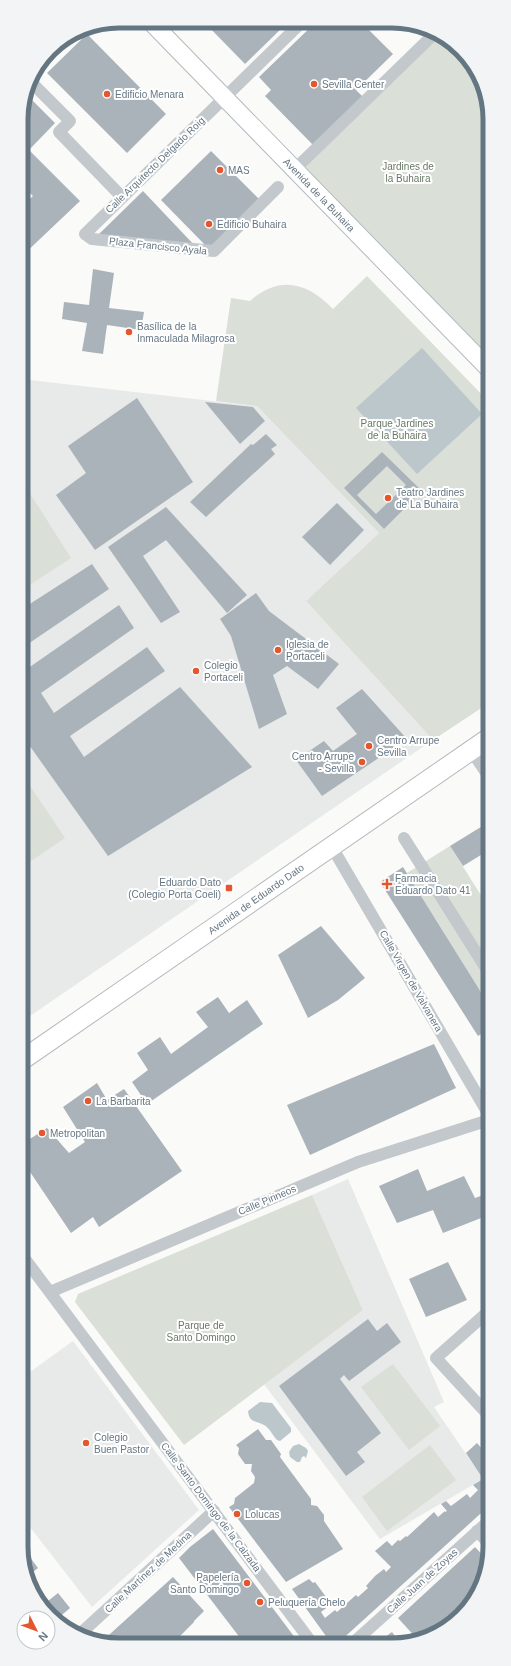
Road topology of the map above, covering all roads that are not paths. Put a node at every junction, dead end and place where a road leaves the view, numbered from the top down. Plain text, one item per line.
1 (157, 28) edge
2 (296, 28) edge
3 (431, 37) edge
4 (35, 85) edge
5 (225, 97) junction
6 (294, 170) junction
7 (278, 187) dead end
8 (122, 197) junction
9 (85, 234) joint
10 (483, 363) edge
11 (483, 742) edge
12 (471, 750) junction
13 (483, 768) edge
14 (404, 838) dead end
15 (332, 847) junction
16 (483, 963) edge
17 (28, 1056) edge
18 (483, 1105) edge
19 (483, 1122) edge
20 (28, 1263) edge
21 (50, 1292) junction
22 (483, 1316) edge
23 (483, 1409) edge
24 (214, 1511) junction
25 (483, 1526) edge
26 (477, 1531) junction
27 (483, 1537) edge
28 (84, 1631) edge
29 (308, 1638) edge
30 (359, 1638) edge

1 - 5 main road, Avenida de la Buhaira
2 - 5 street, Calle Arquitecto Delgado Roig
3 - 6 street
4 - 8 street
5 - 6 main road, Avenida de la Buhaira
5 - 8 street, Calle Arquitecto Delgado Roig
6 - 10 main road, Avenida de la Buhaira
7 - 9 street, Plaza Francisco Ayala
8 - 9 street, Calle Arquitecto Delgado Roig
11 - 12 main road, Avenida de Eduardo Dato
12 - 13 street
12 - 15 main road, Avenida de Eduardo Dato
14 - 16 street
15 - 17 main road, Avenida de Eduardo Dato
15 - 18 street, Calle Virgen de Valvanera
19 - 21 street, Calle Pirineos
20 - 21 street, Calle Santo Domingo de la Calzada
21 - 24 street, Calle Santo Domingo de la Calzada
22 - 23 street
24 - 28 street, Calle Martínez de Medina
24 - 29 street, Calle Santo Domingo de la Calzada
25 - 26 street, Calle Juan de Zoyas
26 - 27 street
26 - 30 street, Calle Juan de Zoyas

